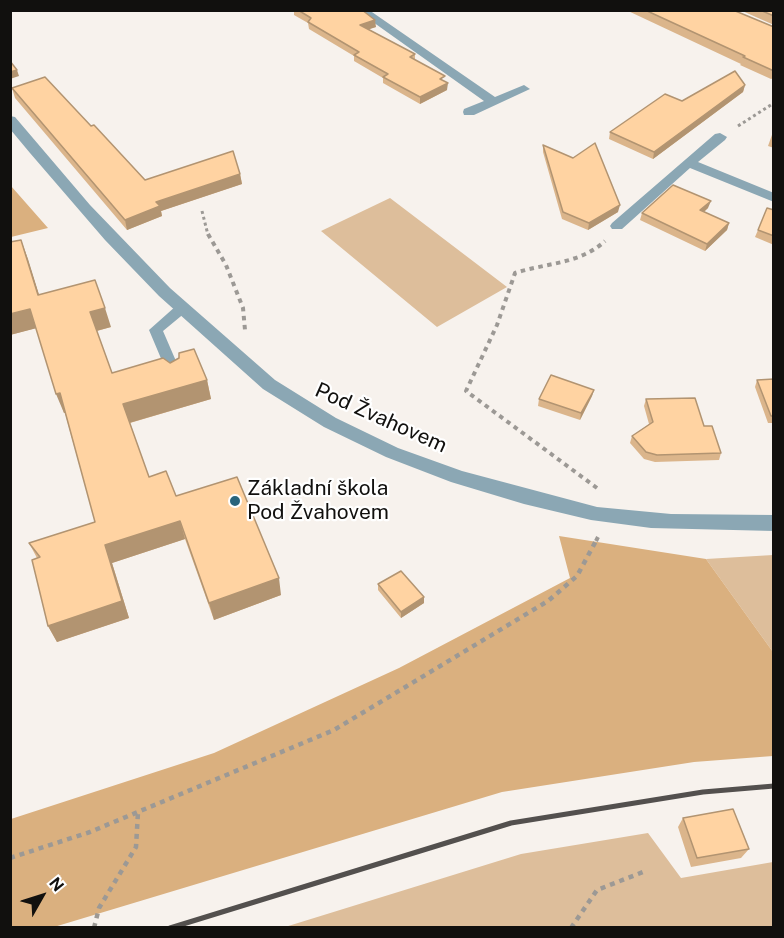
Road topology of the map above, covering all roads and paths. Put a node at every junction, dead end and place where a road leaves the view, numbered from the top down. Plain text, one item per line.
1 (361, 10) edge
2 (524, 89) dead end
3 (494, 102) junction
4 (774, 104) edge
5 (469, 112) dead end
6 (10, 120) edge
7 (720, 138) joint
8 (689, 163) junction
9 (774, 198) edge
10 (202, 211) dead end
11 (617, 226) joint
12 (181, 309) junction
13 (250, 369) junction
14 (175, 375) edge
15 (600, 490) dead end
16 (610, 517) junction
17 (774, 523) edge
18 (138, 812) junction
19 (10, 858) edge
20 (643, 872) dead end
21 (94, 927) edge
22 (571, 927) edge

1 - 3 street
2 - 3 street
3 - 5 street
4 - 7 path
6 - 12 street, Pod Žvahovem
7 - 8 street
8 - 9 street
8 - 11 street
10 - 13 path
11 - 15 path
12 - 13 street, Pod Žvahovem
12 - 14 lane
13 - 16 street, Pod Žvahovem
16 - 17 street, Pod Žvahovem
16 - 18 path
18 - 19 path
18 - 21 path
20 - 22 path

